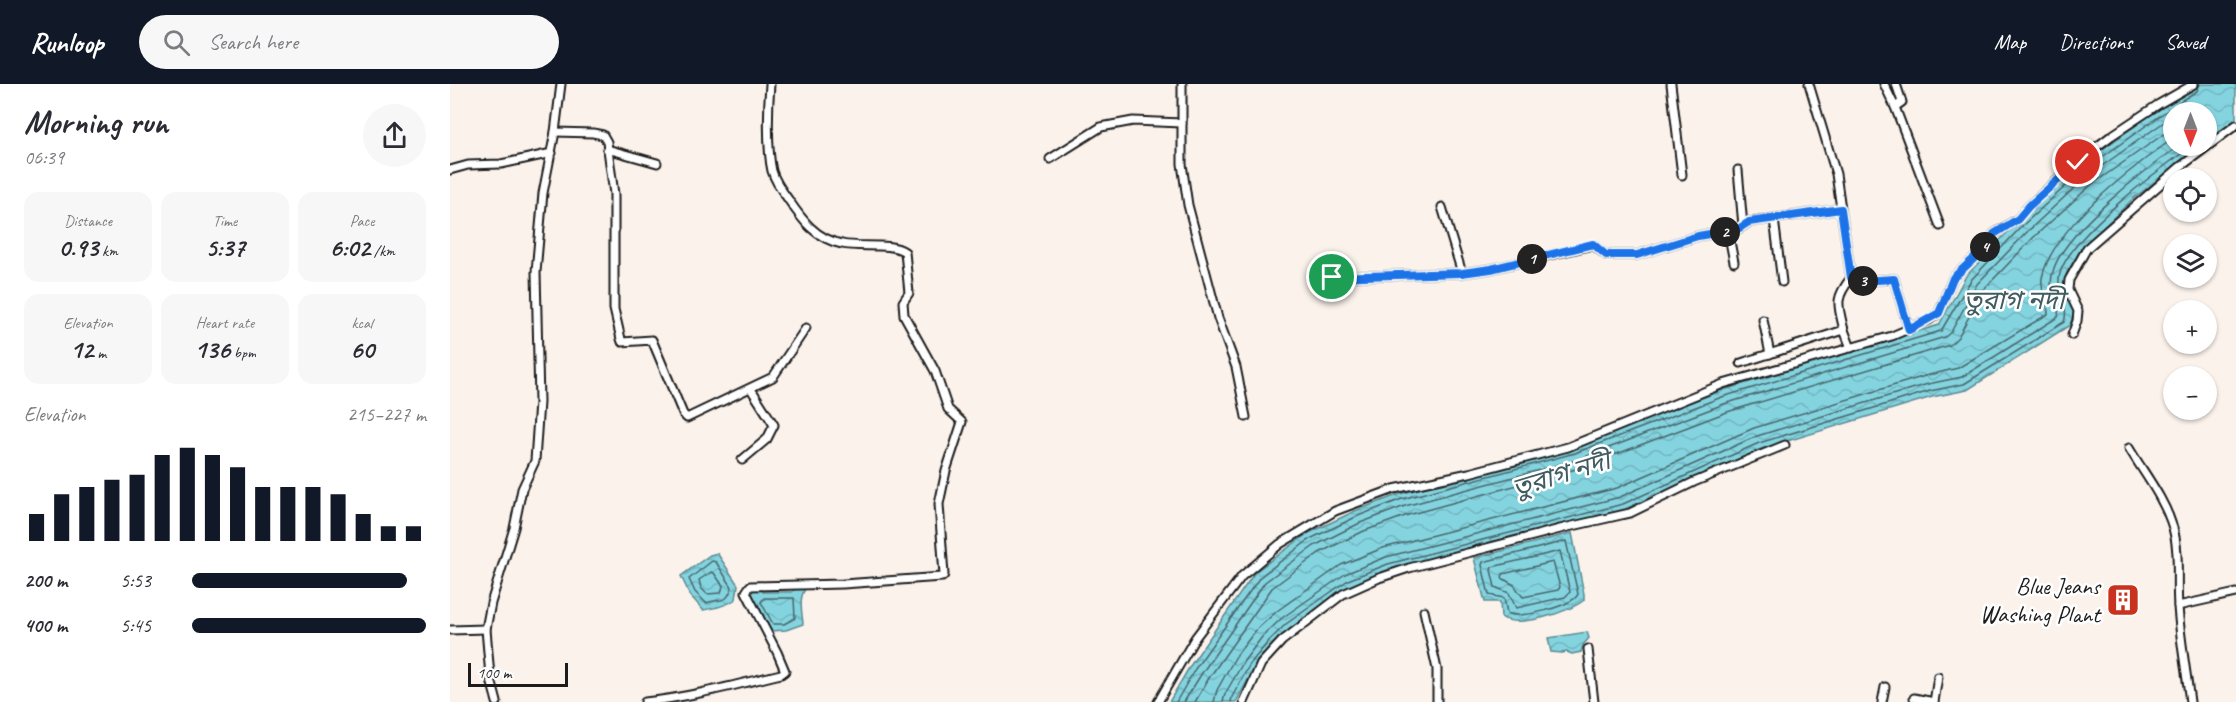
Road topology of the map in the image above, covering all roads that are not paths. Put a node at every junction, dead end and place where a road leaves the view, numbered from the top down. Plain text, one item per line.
1 (561, 84) edge
2 (770, 84) edge
3 (1182, 84) edge
4 (1671, 84) edge
5 (1809, 84) edge
6 (1884, 84) edge
7 (1896, 84) edge
8 (2194, 84) edge
9 (1894, 107) junction
10 (1182, 123) junction
11 (2236, 125) edge
12 (555, 132) junction
13 (608, 149) junction
14 (552, 153) junction
15 (1050, 159) dead end
16 (657, 163) dead end
17 (450, 170) edge
18 (1738, 170) dead end
19 (1682, 175) dead end
20 (1442, 207) dead end
21 (1841, 209) junction
22 (1774, 219) junction
23 (1743, 226) junction
24 (1940, 226) dead end
25 (1728, 231) junction
26 (1734, 262) dead end
27 (1462, 273) junction
28 (1332, 277) dead end
29 (1851, 278) junction
30 (1782, 282) dead end
31 (1763, 320) dead end
32 (806, 328) dead end
33 (1844, 330) junction
34 (1909, 330) junction
35 (2072, 335) dead end
36 (1851, 348) junction
37 (1770, 354) junction
38 (1742, 363) dead end
39 (751, 389) junction
40 (1246, 417) dead end
41 (1785, 445) dead end
42 (2129, 448) dead end
43 (742, 460) dead end
44 (2236, 593) edge
45 (2178, 606) junction
46 (1424, 611) dead end
47 (486, 629) junction
48 (450, 630) edge
49 (1588, 649) dead end
50 (1938, 677) dead end
51 (1885, 687) dead end
52 (1914, 698) dead end
53 (496, 702) edge
54 (645, 702) edge
55 (1158, 702) edge
56 (1244, 702) edge
57 (1437, 702) edge
58 (1594, 702) edge
59 (1882, 702) edge
60 (1934, 702) edge
61 (2190, 702) edge

1 - 12 street
2 - 54 street
3 - 10 street
4 - 19 street
5 - 21 street
6 - 9 street
7 - 9 street
8 - 34 street
9 - 24 street
10 - 15 street
10 - 40 street
11 - 35 street
12 - 13 street
12 - 14 street
13 - 16 street
13 - 39 street
14 - 17 street
14 - 47 street
18 - 23 street
20 - 27 street
21 - 22 street
21 - 29 street
22 - 23 street
22 - 30 street
23 - 25 street
25 - 26 street
25 - 27 street
27 - 28 street
29 - 33 street
29 - 34 street
31 - 37 street
32 - 39 street
33 - 36 street
33 - 37 street
34 - 36 street
36 - 55 street
37 - 38 street
39 - 43 street
41 - 56 street
42 - 45 street
44 - 45 street
45 - 61 street
46 - 57 street
47 - 48 street
47 - 53 street
49 - 58 street
50 - 60 street
51 - 59 street
52 - 60 street

